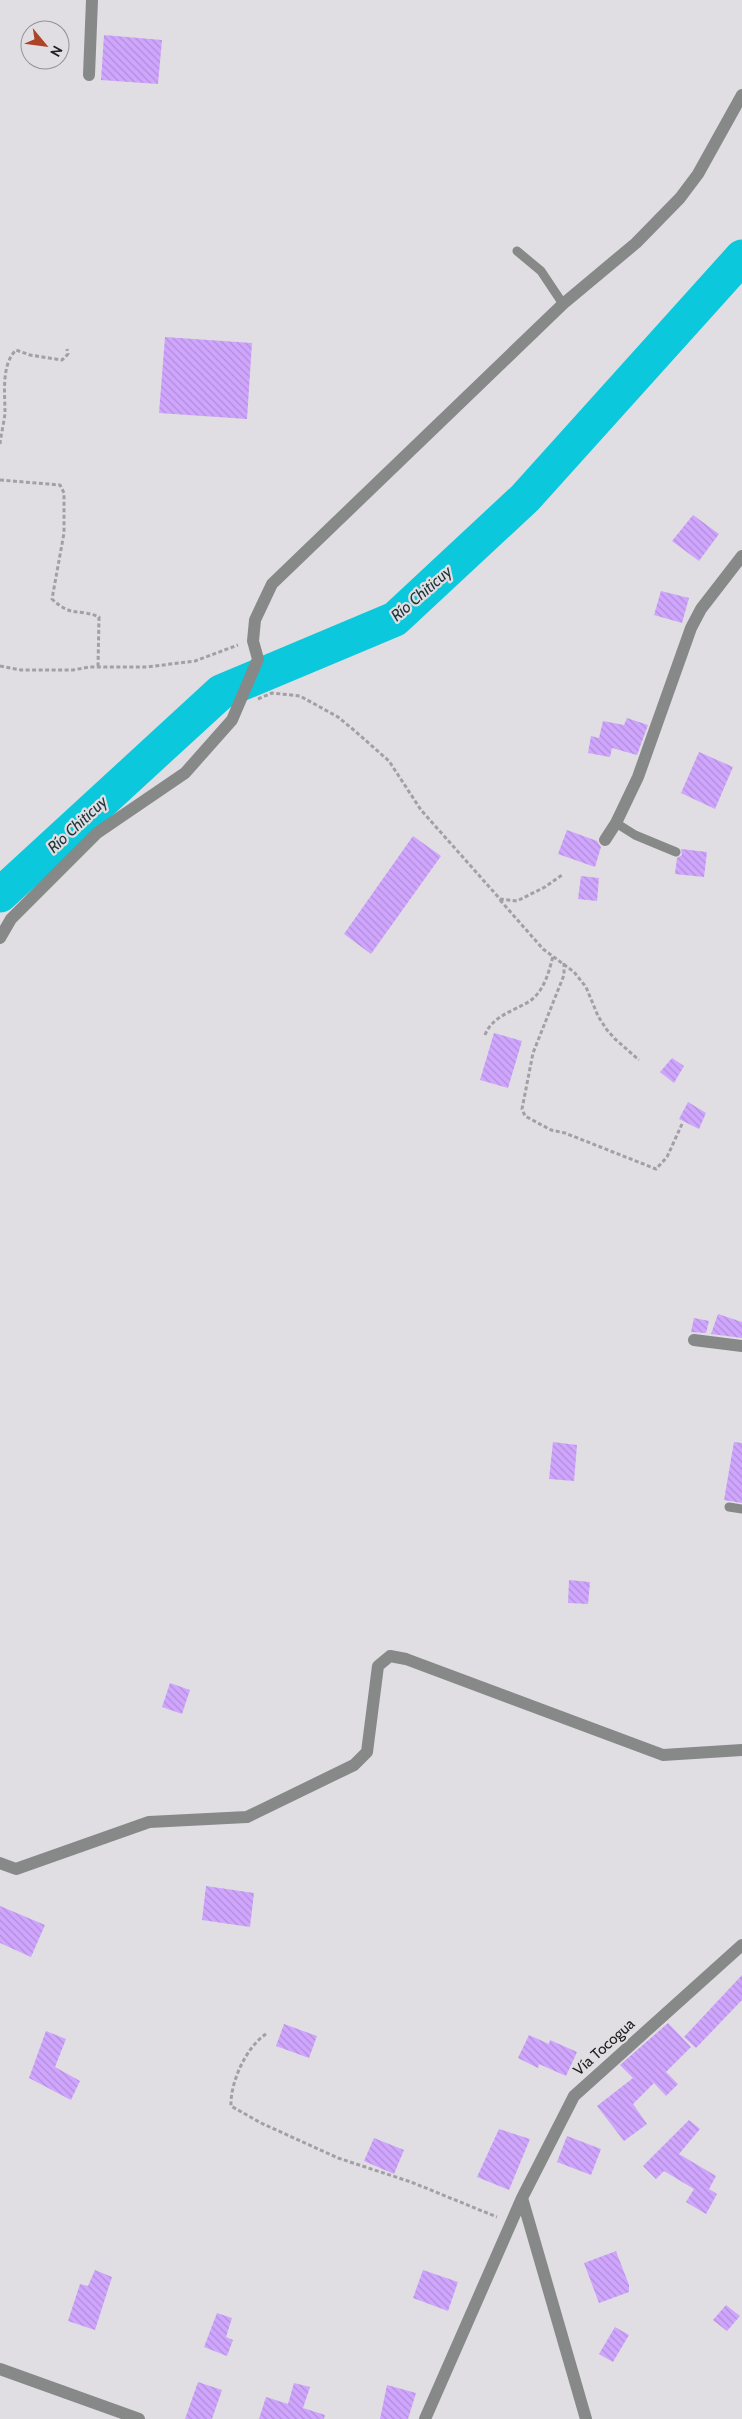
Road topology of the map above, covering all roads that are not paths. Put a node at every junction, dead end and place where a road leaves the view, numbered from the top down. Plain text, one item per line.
1 (92, 0) edge
2 (89, 75) dead end
3 (742, 95) edge
4 (517, 251) dead end
5 (563, 304) junction
6 (742, 556) edge
7 (616, 823) junction
8 (605, 840) dead end
9 (676, 852) dead end
10 (0, 938) edge
11 (694, 1340) dead end
12 (742, 1346) edge
13 (729, 1507) dead end
14 (742, 1509) edge
15 (742, 1750) edge
16 (0, 1863) edge
17 (742, 1945) edge
18 (522, 2198) junction
19 (0, 2369) edge
20 (139, 2419) edge
21 (425, 2419) edge
22 (586, 2419) edge

1 - 2 street
3 - 5 street
4 - 5 lane
5 - 10 street
6 - 7 street
7 - 8 street
7 - 9 lane
11 - 12 street
13 - 14 lane
15 - 16 street
17 - 18 street, Vía Tocogua
18 - 21 street, Vía Tocogua
18 - 22 street
19 - 20 street

